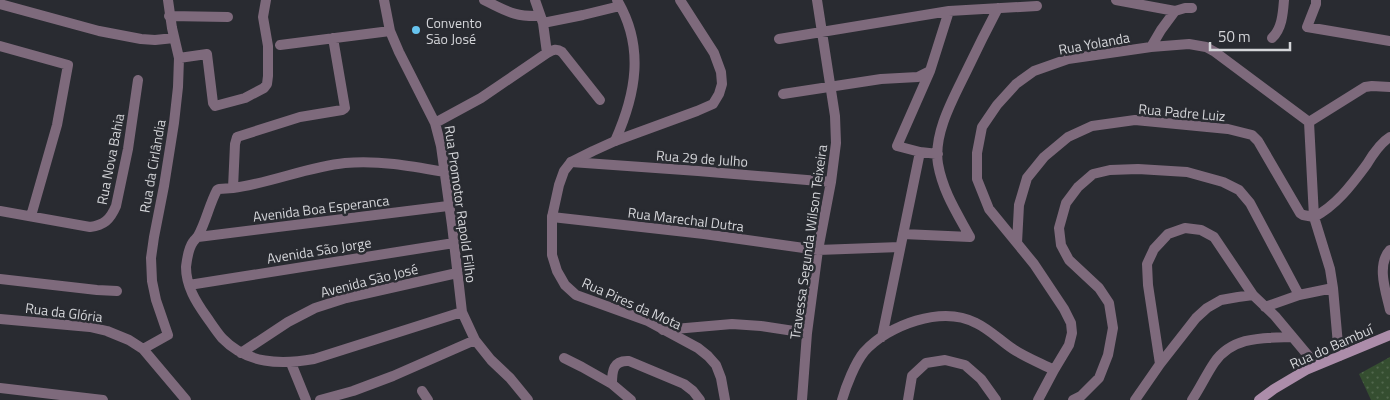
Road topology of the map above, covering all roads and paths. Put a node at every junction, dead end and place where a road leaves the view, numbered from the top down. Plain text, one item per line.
1 (168, 0) edge
2 (266, 0) edge
3 (384, 0) edge
4 (484, 0) edge
5 (535, 0) edge
6 (680, 0) edge
7 (817, 0) edge
8 (1116, 0) edge
9 (1284, 0) edge
10 (1316, 0) edge
11 (619, 3) edge
12 (0, 4) edge
13 (1037, 6) dead end
14 (998, 8) junction
15 (1192, 8) dead end
16 (949, 11) junction
17 (1175, 11) junction
18 (169, 16) junction
19 (228, 17) dead end
20 (542, 19) junction
21 (390, 31) junction
22 (822, 31) junction
23 (174, 38) junction
24 (333, 38) junction
25 (1272, 38) dead end
26 (779, 40) dead end
27 (1390, 42) edge
28 (280, 45) dead end
29 (0, 46) edge
30 (1151, 47) junction
31 (547, 53) junction
32 (179, 58) junction
33 (930, 71) junction
34 (138, 80) dead end
35 (831, 85) junction
36 (1390, 87) edge
37 (783, 94) dead end
38 (600, 100) dead end
39 (1310, 122) junction
40 (435, 123) junction
41 (1390, 137) edge
42 (615, 142) junction
43 (920, 152) junction
44 (938, 154) junction
45 (571, 162) junction
46 (444, 172) junction
47 (831, 182) junction
48 (233, 188) junction
49 (448, 206) junction
50 (0, 211) edge
51 (31, 216) junction
52 (552, 217) junction
53 (1314, 217) junction
54 (903, 234) junction
55 (198, 237) junction
56 (454, 242) junction
57 (1017, 243) junction
58 (900, 247) junction
59 (818, 250) junction
60 (1390, 250) edge
61 (457, 273) junction
62 (0, 279) edge
63 (189, 285) junction
64 (1333, 288) junction
65 (117, 291) dead end
66 (1299, 295) junction
67 (1253, 296) junction
68 (1265, 307) junction
69 (1390, 310) edge
70 (462, 312) junction
71 (0, 319) edge
72 (664, 330) junction
73 (807, 332) junction
74 (1390, 335) edge
75 (882, 336) junction
76 (1292, 337) junction
77 (474, 340) junction
78 (143, 349) junction
79 (241, 353) junction
80 (1339, 356) junction
81 (564, 358) dead end
82 (291, 363) junction
83 (1160, 364) junction
84 (1316, 365) junction
85 (1054, 370) junction
86 (612, 384) junction
87 (0, 388) edge
88 (627, 399) edge
89 (103, 400) edge
90 (186, 400) edge
91 (306, 400) edge
92 (320, 400) edge
93 (528, 400) edge
94 (700, 400) edge
95 (725, 400) edge
96 (802, 400) edge
97 (842, 400) edge
98 (908, 400) edge
99 (996, 400) edge
100 (1038, 400) edge
101 (1073, 400) edge
102 (1135, 400) edge
103 (1192, 400) edge
104 (1259, 400) edge

1 - 18 street, Rua da Cirlândia
2 - 32 street
3 - 21 street, Rua Promotor Rapold Filho
4 - 20 street
5 - 20 street
6 - 42 street
7 - 22 street, Travessa Segunda Wilson Teixeira
8 - 17 street
9 - 25 street
10 - 27 street
11 - 20 street
11 - 42 street
12 - 23 street
13 - 14 street
14 - 16 street
14 - 44 street
15 - 17 street
16 - 22 street
16 - 33 street
17 - 30 street
18 - 19 street
18 - 23 street, Rua da Cirlândia
20 - 31 street
21 - 24 street
21 - 40 street, Rua Promotor Rapold Filho
22 - 26 street
22 - 35 street, Travessa Segunda Wilson Teixeira
23 - 32 street, Rua da Cirlândia
24 - 28 street
24 - 48 street
29 - 51 street
30 - 39 street, Rua Yolanda
30 - 57 street, Rua Yolanda
31 - 38 street
31 - 40 street
32 - 78 street, Rua da Cirlândia
33 - 35 street
33 - 43 street
34 - 51 street, Rua Nova Bahia
35 - 37 street
35 - 47 street, Travessa Segunda Wilson Teixeira
36 - 39 street
39 - 53 street
40 - 46 street, Rua Promotor Rapold Filho
41 - 53 street
42 - 45 street
43 - 44 street
43 - 54 street
44 - 54 street
45 - 47 street, Rua 29 de Julho
45 - 52 street, Rua Pires da Mota
46 - 48 street
46 - 49 street, Rua Promotor Rapold Filho
47 - 59 street, Travessa Segunda Wilson Teixeira
48 - 55 street
49 - 55 street, Avenida Boa Esperanca
49 - 56 street, Rua Promotor Rapold Filho
50 - 51 street, Rua Nova Bahia
52 - 59 street, Rua Marechal Dutra
52 - 72 street, Rua Pires da Mota
53 - 57 street, Rua Padre Luiz
53 - 64 street
54 - 58 street
55 - 63 street
56 - 61 street, Rua Promotor Rapold Filho
56 - 63 street, Avenida São Jorge
57 - 85 street, Rua Yolanda
58 - 59 street, Rua Marechal Dutra
58 - 75 street
59 - 73 street, Travessa Segunda Wilson Teixeira
60 - 69 street
61 - 70 street, Rua Promotor Rapold Filho
61 - 79 street, Avenida São José
62 - 65 street
63 - 79 street
64 - 66 street
64 - 80 street
66 - 68 street
66 - 101 street
67 - 68 street
67 - 83 street
67 - 83 street
68 - 76 street
70 - 77 street, Rua Promotor Rapold Filho
70 - 82 street
71 - 78 street, Rua da Glória
72 - 73 street
72 - 95 street, Rua Pires da Mota
73 - 96 street, Travessa Segunda Wilson Teixeira
74 - 80 main road, Rua do Bambuí
75 - 85 street
75 - 97 street
76 - 84 street
76 - 103 street
77 - 92 street
77 - 93 street, Rua Promotor Rapold Filho
78 - 90 street, Rua da Glória
79 - 82 street
80 - 84 main road, Rua do Bambuí
81 - 86 street
82 - 91 street
83 - 102 street
84 - 104 main road, Rua do Bambuí
85 - 100 street, Rua Yolanda
86 - 88 street
86 - 94 street
87 - 89 street
98 - 99 street

